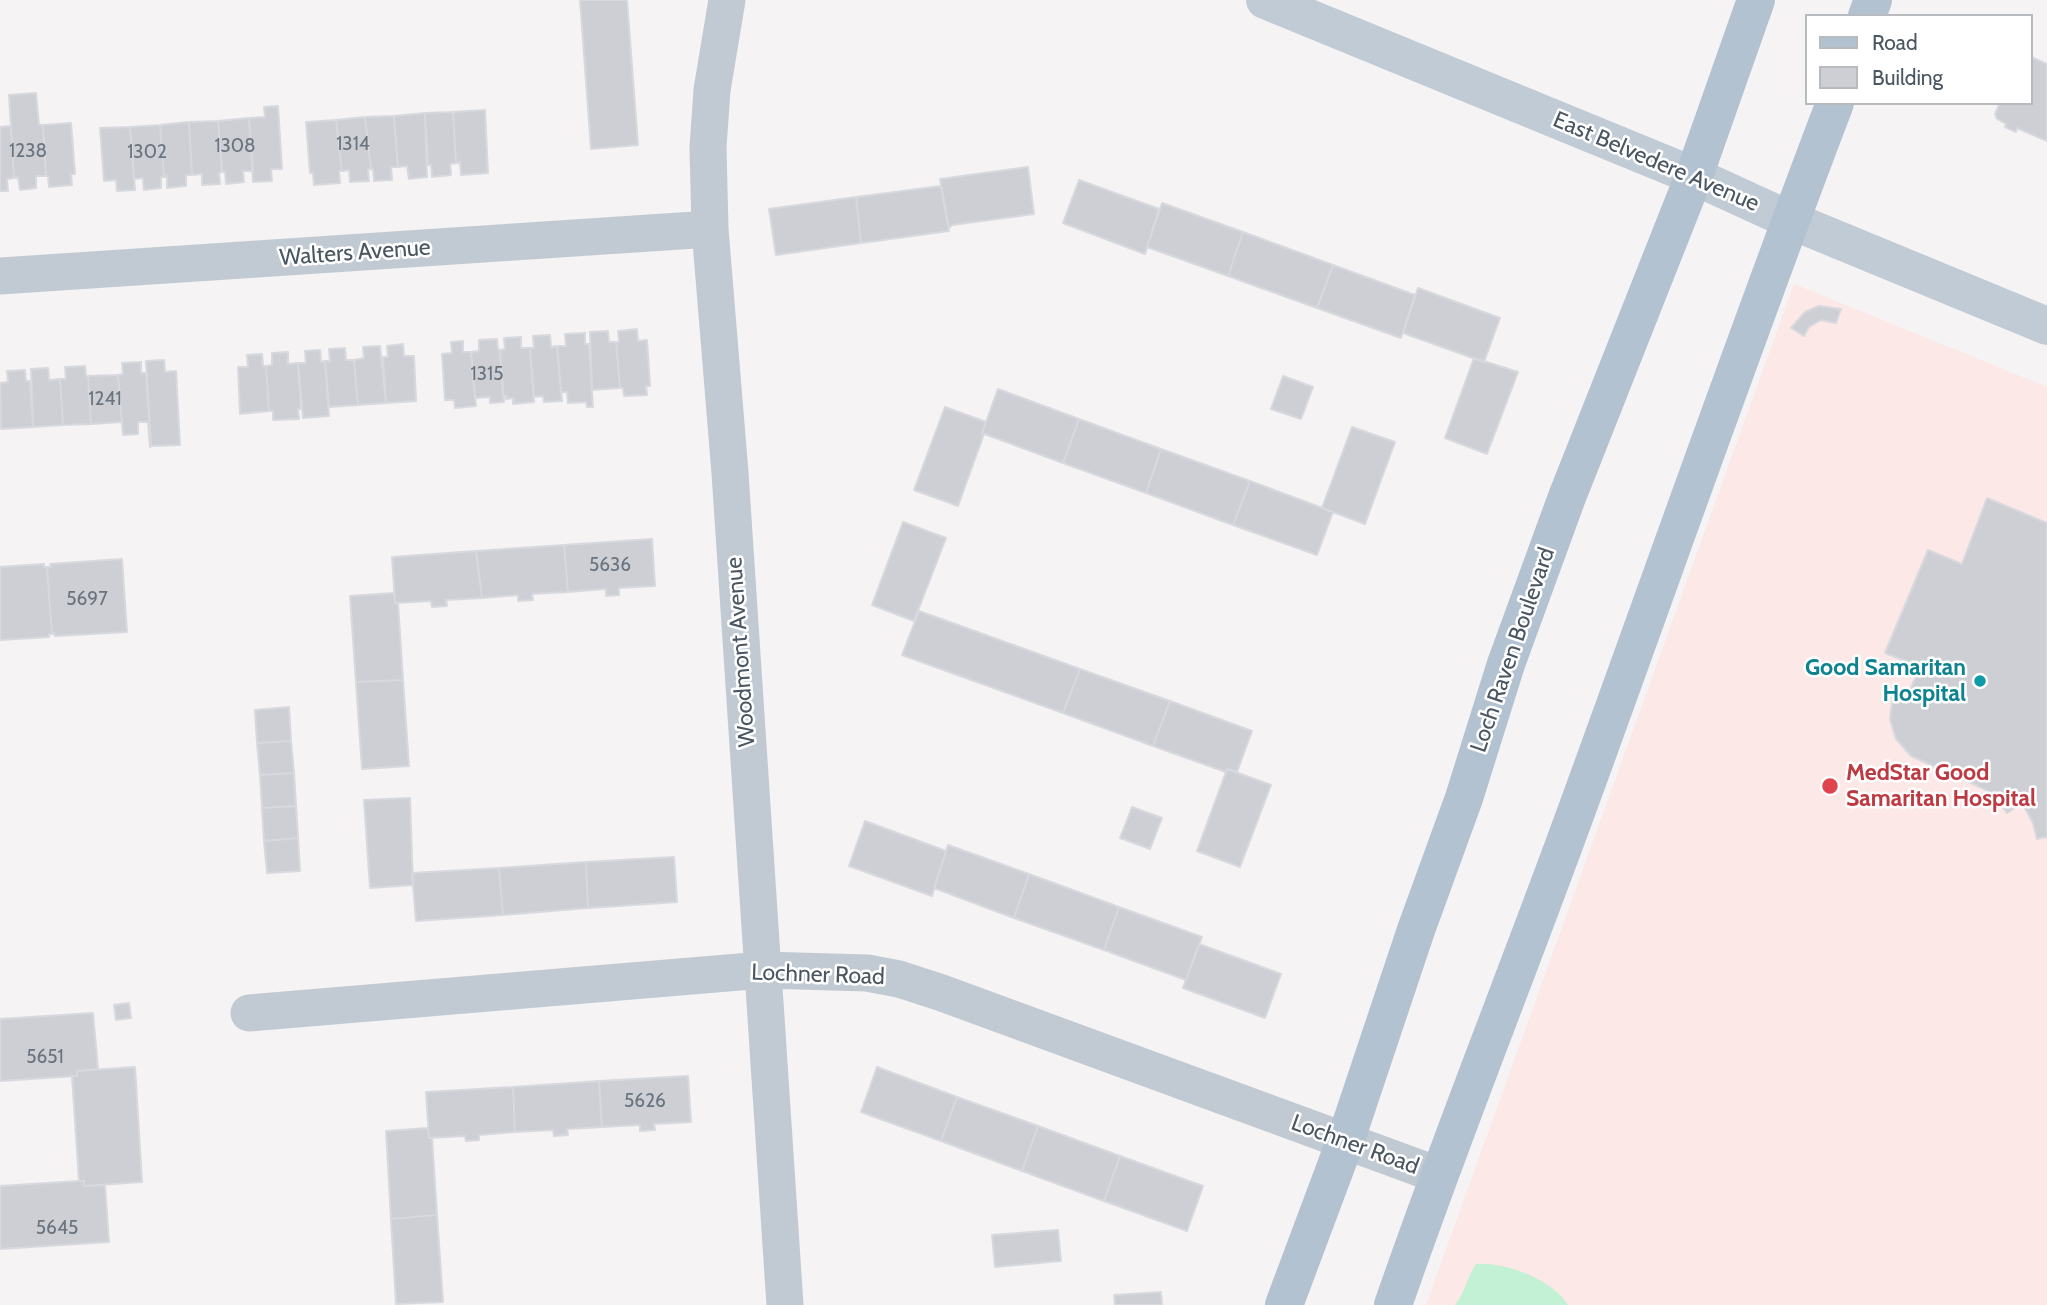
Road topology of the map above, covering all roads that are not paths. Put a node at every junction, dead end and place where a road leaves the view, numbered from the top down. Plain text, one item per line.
1 (727, 0) edge
2 (1265, 0) edge
3 (1756, 0) edge
4 (1834, 105) edge
5 (1694, 176) junction
6 (1790, 220) junction
7 (710, 229) junction
8 (0, 276) edge
9 (2047, 326) edge
10 (763, 970) junction
11 (249, 1013) dead end
12 (1345, 1142) junction
13 (1438, 1175) junction
14 (785, 1305) edge
15 (1284, 1305) edge
16 (1393, 1305) edge

1 - 7 street, Woodmont Avenue
2 - 5 main road, East Belvedere Avenue
3 - 5 main road, Loch Raven Boulevard
4 - 6 main road
5 - 6 main road, East Belvedere Avenue
5 - 12 main road, Loch Raven Boulevard
6 - 9 main road, East Belvedere Avenue
6 - 13 main road
7 - 8 street, Walters Avenue
7 - 10 street, Woodmont Avenue
10 - 11 street, Lochner Road
10 - 12 street, Lochner Road
10 - 14 street, Woodmont Avenue
12 - 13 street, Lochner Road
12 - 15 main road, Loch Raven Boulevard
13 - 16 main road

